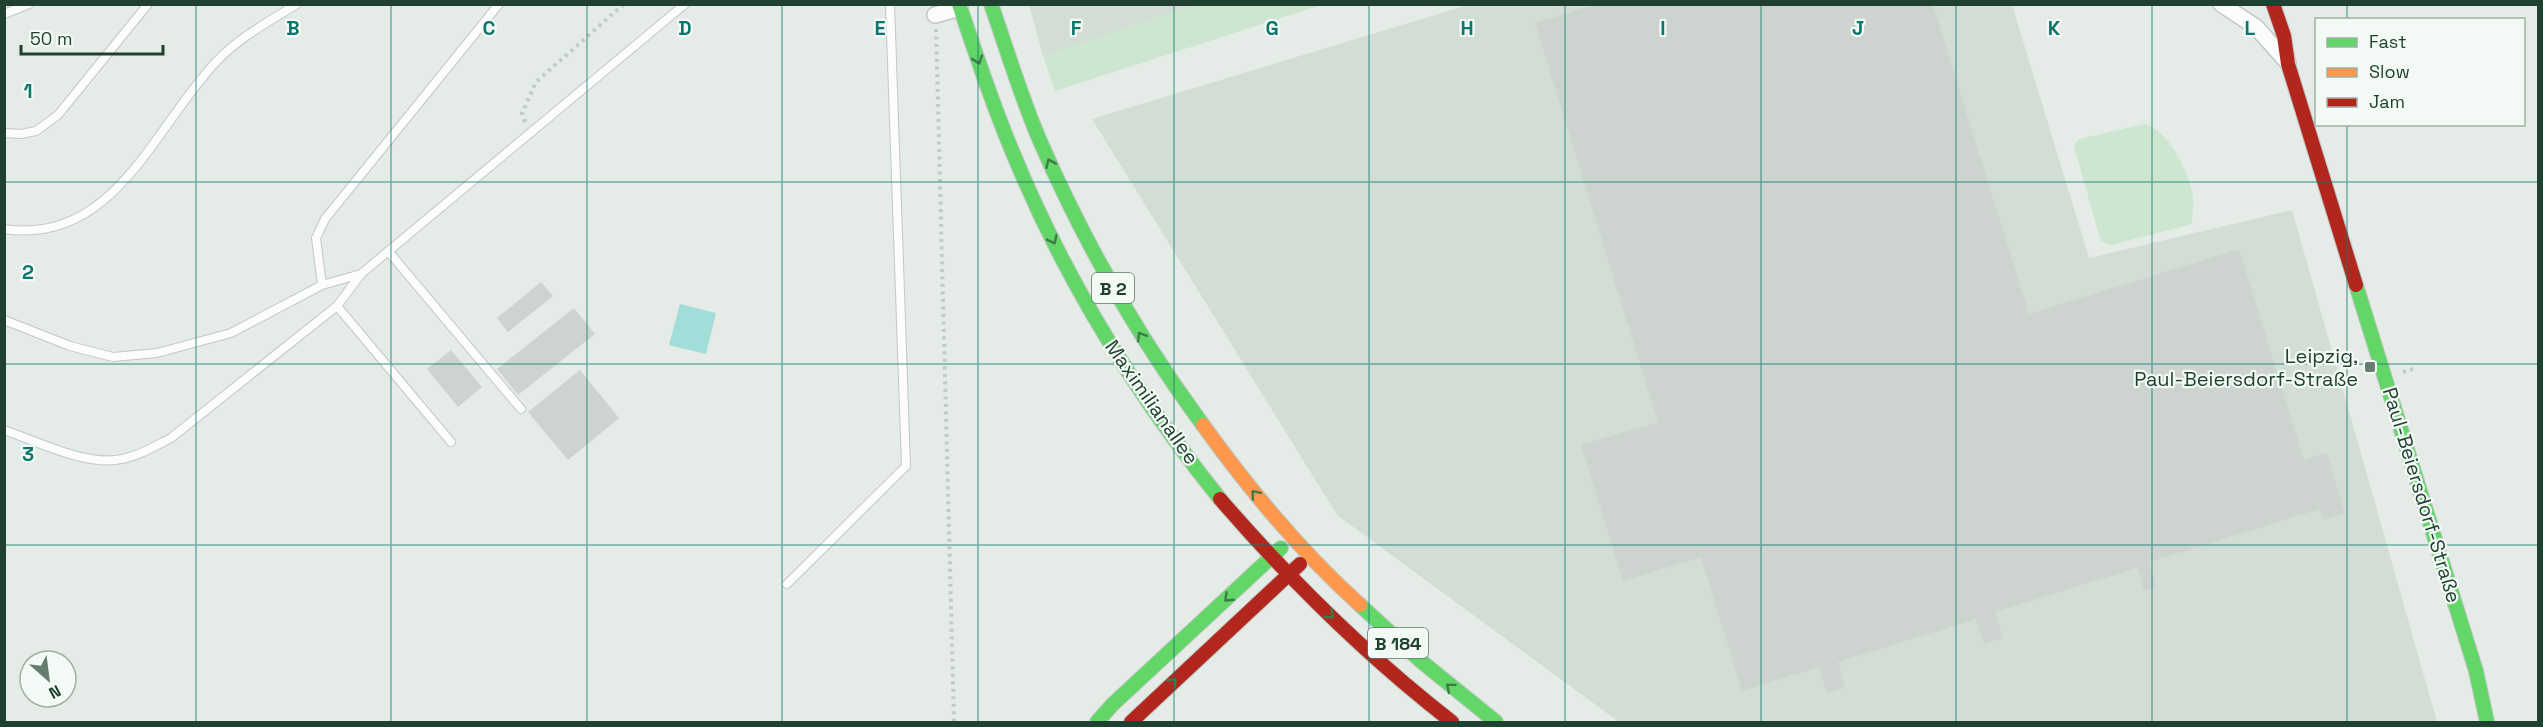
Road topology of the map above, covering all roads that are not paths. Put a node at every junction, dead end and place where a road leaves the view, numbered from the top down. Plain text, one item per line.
1 (29, 4) edge
2 (148, 4) edge
3 (297, 4) edge
4 (499, 4) edge
5 (685, 4) edge
6 (890, 4) edge
7 (991, 4) edge
8 (2221, 4) edge
9 (2273, 4) edge
10 (960, 6) edge
11 (4, 14) edge
12 (935, 15) road end
13 (2288, 64) junction
14 (4, 133) edge
15 (4, 229) edge
16 (388, 251) junction
17 (361, 274) junction
18 (322, 285) junction
19 (337, 306) junction
20 (4, 320) edge
21 (521, 409) dead end
22 (4, 430) edge
23 (451, 441) dead end
24 (1292, 539) junction
25 (1308, 555) junction
26 (1270, 558) junction
27 (1287, 575) junction
28 (787, 585) dead end
29 (1097, 723) edge
30 (1131, 723) edge
31 (1452, 723) edge
32 (1496, 723) edge
33 (2487, 723) edge

1 - 11 lane
2 - 14 lane
3 - 15 lane
4 - 18 lane
5 - 16 lane
6 - 28 lane
24 -> 7 main road, Maximilianallee / B 2
8 - 13 street, Paul-Beiersdorf-Straße
9 - 13 main road, Paul-Beiersdorf-Straße
10 - 12 street, Maximilianallee
10 -> 26 main road, Maximilianallee / B 2
13 - 33 main road, Paul-Beiersdorf-Straße
16 - 17 lane
16 - 21 lane
17 - 18 lane
17 - 19 lane
18 - 20 lane
19 - 22 lane
19 - 23 lane
24 - 25 main road, Maximilianallee / B 2
24 - 26 main road
25 - 27 main road
32 -> 25 main road, B 184
26 - 27 main road, Maximilianallee / B 2
26 -> 29 main road
30 -> 27 main road
27 -> 31 main road, Maximilianallee / B 184

